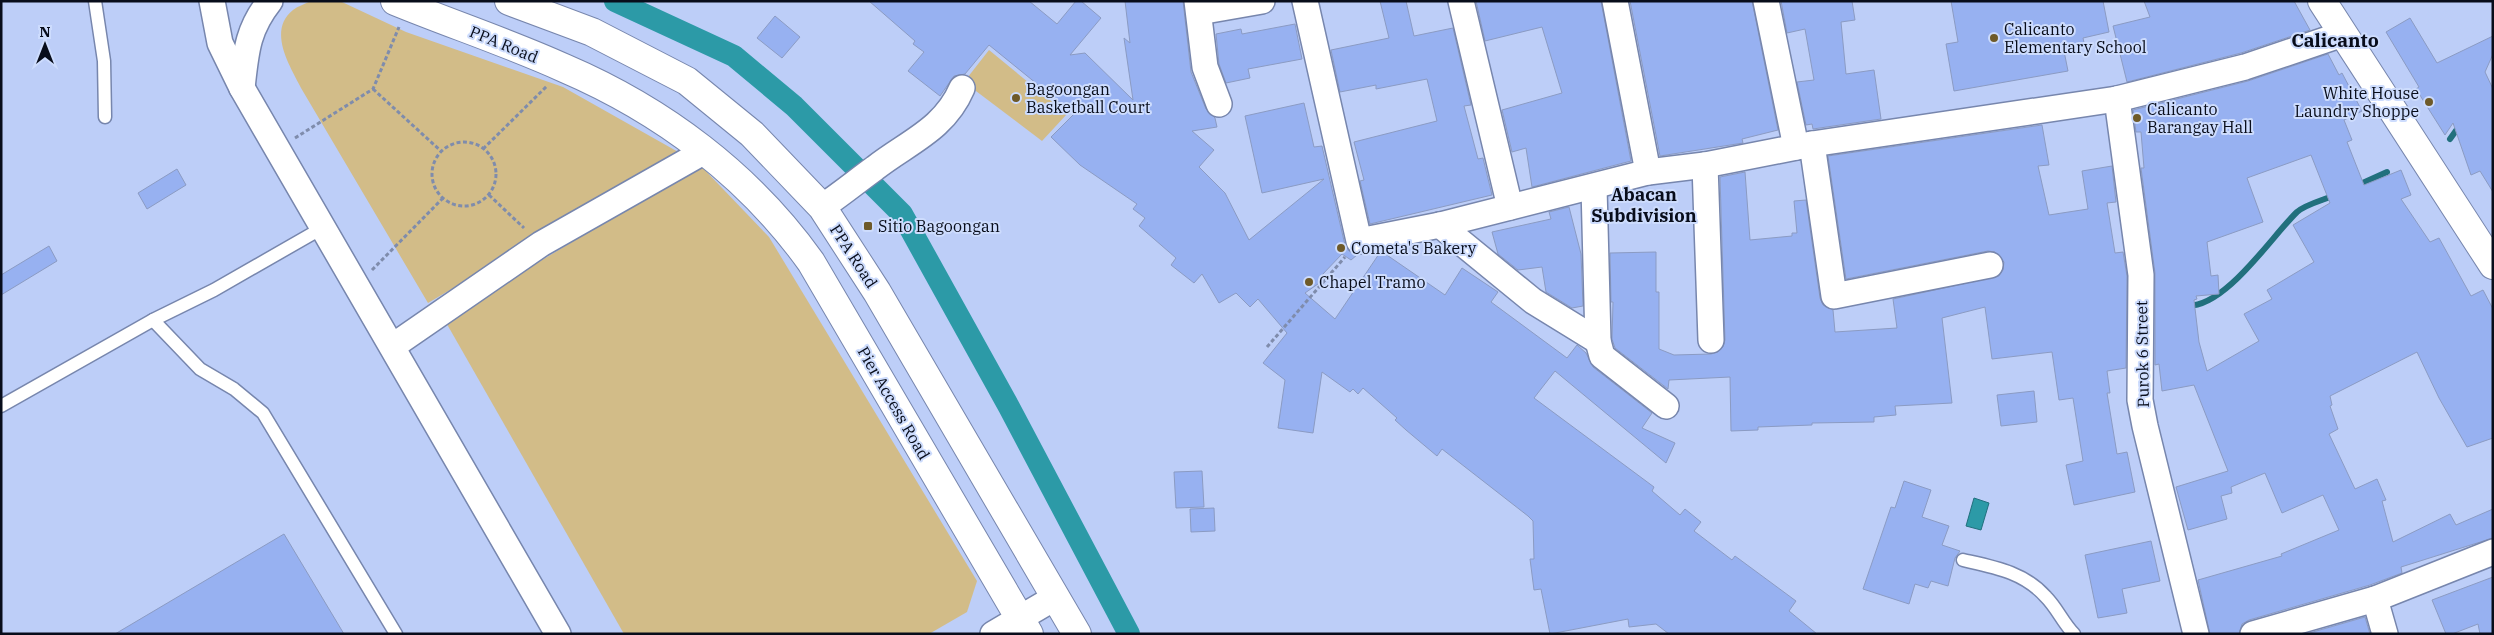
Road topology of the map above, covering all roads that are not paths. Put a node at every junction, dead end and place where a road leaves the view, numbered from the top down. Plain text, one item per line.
1 (94, 1) edge
2 (212, 1) edge
3 (270, 1) edge
4 (508, 1) edge
5 (1262, 1) edge
6 (1305, 1) edge
7 (1461, 1) edge
8 (1614, 1) edge
9 (1766, 1) edge
10 (2322, 1) edge
11 (401, 4) edge
12 (1198, 7) edge
13 (2343, 34) junction
14 (242, 88) junction
15 (962, 88) dead end
16 (2117, 99) junction
17 (1219, 104) dead end
18 (105, 117) dead end
19 (1804, 145) junction
20 (705, 151) junction
21 (1705, 164) junction
22 (1648, 172) junction
23 (1594, 187) junction
24 (757, 196) joint
25 (1510, 207) junction
26 (822, 208) junction
27 (1440, 225) junction
28 (324, 227) junction
29 (1990, 265) dead end
30 (2493, 265) edge
31 (152, 320) junction
32 (1711, 340) dead end
33 (1598, 341) junction
34 (393, 346) junction
35 (1, 406) edge
36 (1666, 406) dead end
37 (2493, 552) edge
38 (1963, 560) dead end
39 (1056, 597) junction
40 (2375, 599) junction
41 (1024, 626) edge
42 (396, 634) edge
43 (558, 634) edge
44 (993, 634) edge
45 (1077, 634) edge
46 (2074, 634) edge
47 (2196, 634) edge
48 (2253, 634) edge
49 (2385, 634) edge

1 - 18 lane
2 - 14 street
3 - 14 street
4 - 26 main road, PPA Road
5 - 12 street
6 - 27 street
7 - 25 street
8 - 22 street
9 - 19 street
10 - 13 main road
11 - 20 main road, PPA Road
12 - 17 street
13 - 16 street
13 - 30 main road
14 - 28 street
15 - 26 street
16 - 19 street
16 - 47 street, Purok 6 Street
19 - 21 street
19 - 29 street
20 - 24 main road, PPA Road
20 - 34 street
21 - 22 street
21 - 32 street
22 - 23 street
23 - 25 street
23 - 33 street
24 - 41 main road, Pier Access Road
25 - 27 street
26 - 39 main road, PPA Road
27 - 33 street
28 - 31 lane
28 - 34 street
31 - 35 lane
31 - 42 lane
33 - 36 street
34 - 43 street
37 - 40 street
38 - 46 lane
39 - 41 street
39 - 45 main road, PPA Road
40 - 48 street
40 - 49 street
41 - 44 street

